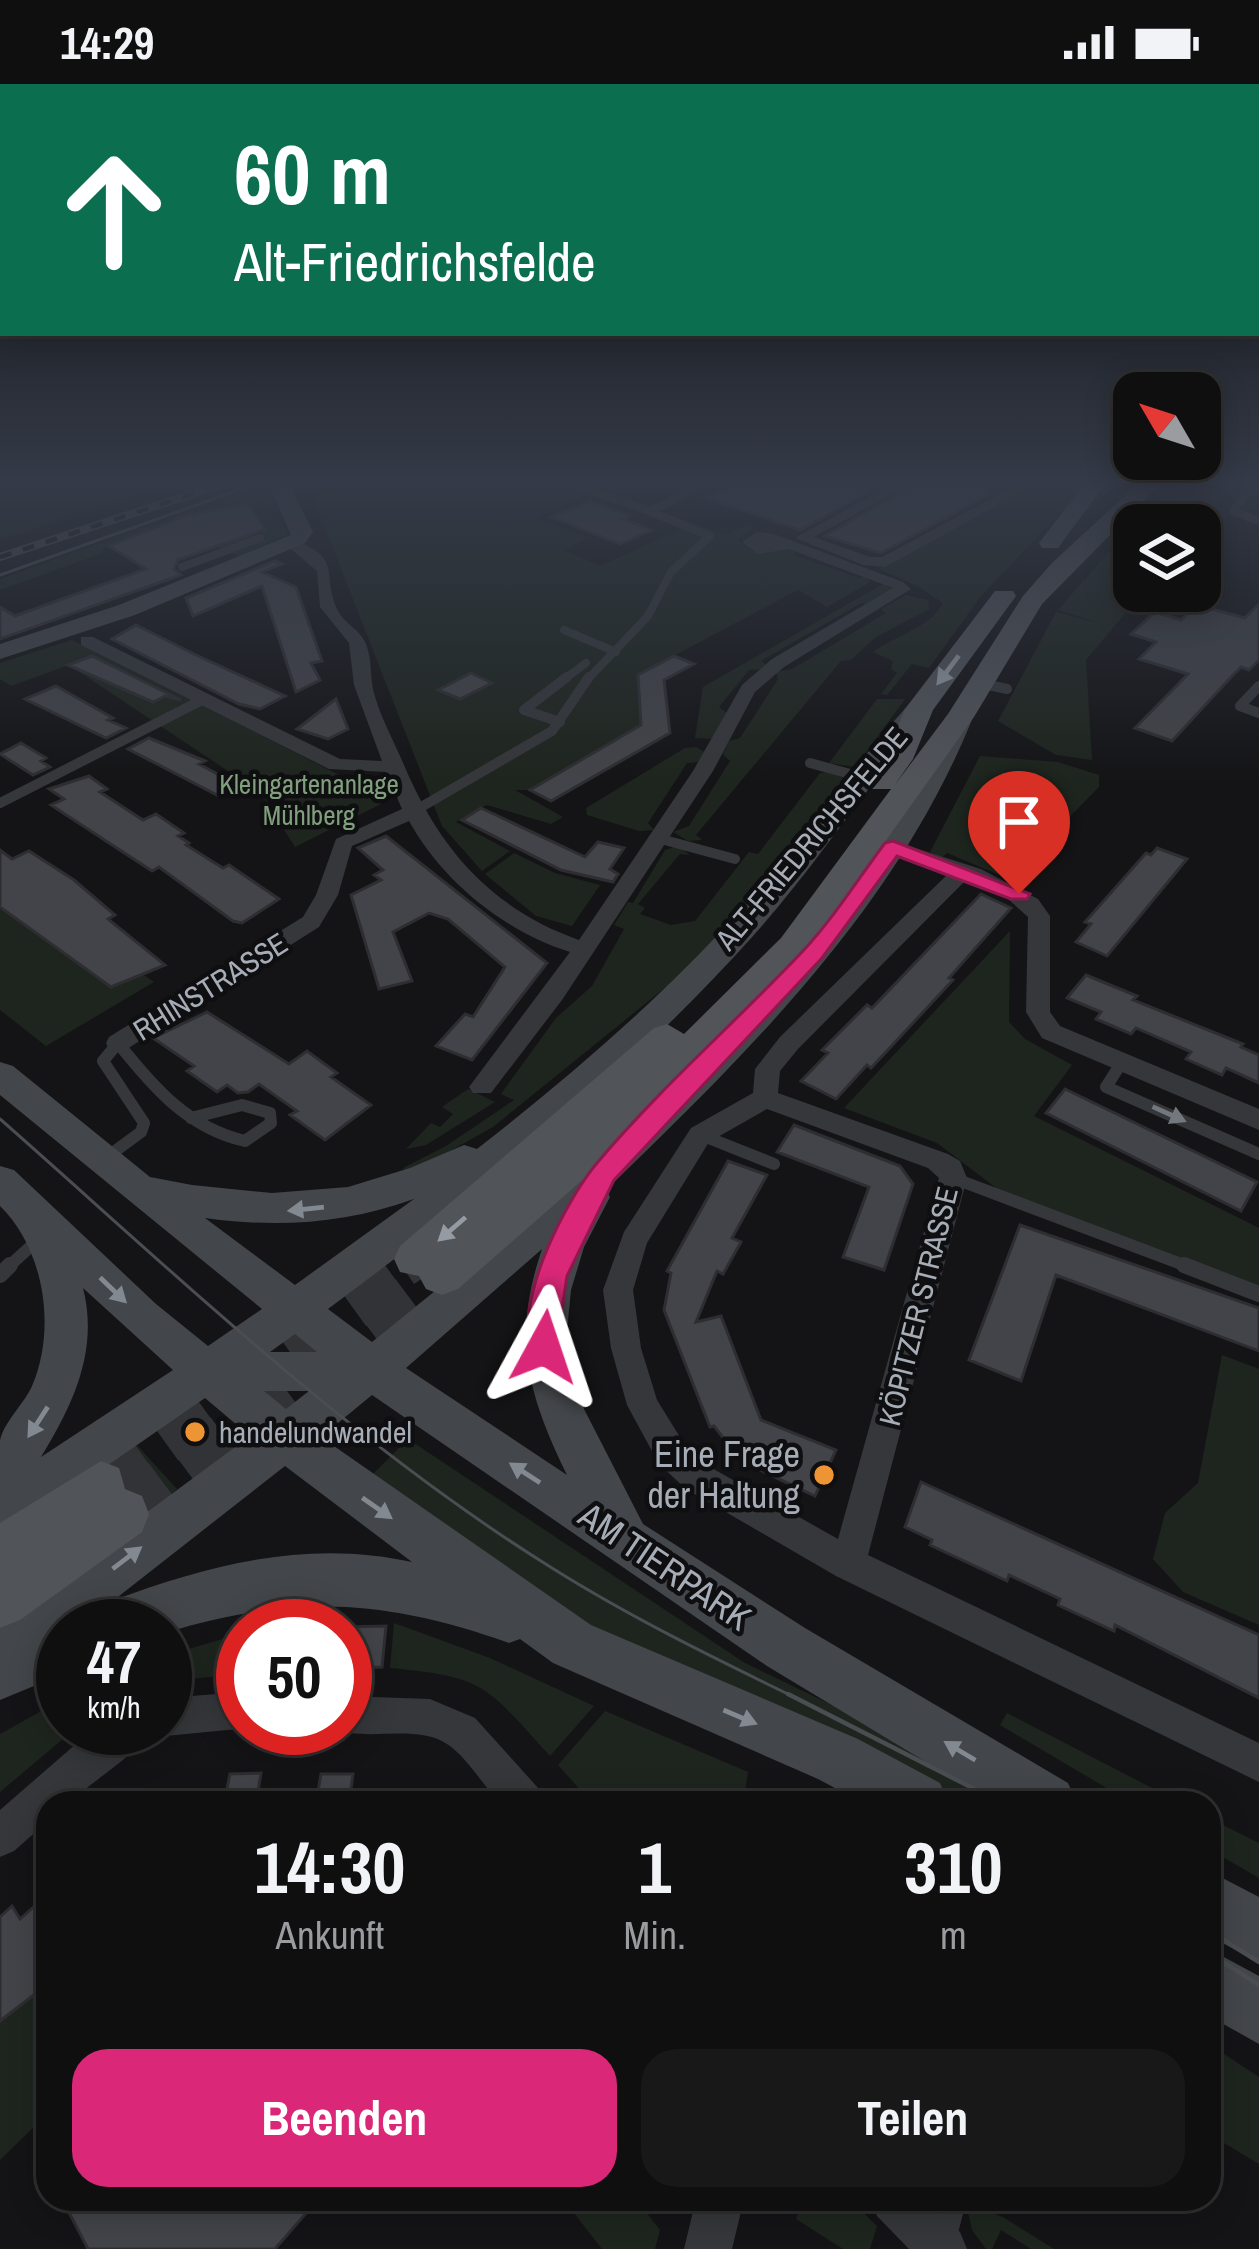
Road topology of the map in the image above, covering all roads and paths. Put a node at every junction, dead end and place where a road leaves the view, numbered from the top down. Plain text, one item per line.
1 (196, 581) edge
2 (329, 581) edge
3 (666, 581) edge
4 (891, 581) edge
5 (1020, 581) edge
6 (1050, 581) edge
7 (564, 630) dead end
8 (87, 641) dead end
9 (0, 652) edge
10 (616, 652) junction
11 (586, 663) dead end
12 (979, 683) junction
13 (1259, 686) edge
14 (1007, 689) dead end
15 (204, 699) junction
16 (919, 709) junction
17 (1259, 713) edge
18 (960, 717) junction
19 (560, 722) junction
20 (811, 764) dead end
21 (396, 767) junction
22 (861, 777) junction
23 (0, 803) edge
24 (416, 810) junction
25 (657, 838) junction
26 (893, 848) junction
27 (735, 859) dead end
28 (962, 872) junction
29 (584, 950) junction
30 (118, 1043) junction
31 (1122, 1062) junction
32 (0, 1075) edge
33 (482, 1087) dead end
34 (765, 1098) junction
35 (191, 1118) junction
36 (1259, 1120) edge
37 (532, 1125) junction
38 (700, 1135) junction
39 (1259, 1154) edge
40 (103, 1160) junction
41 (774, 1164) dead end
42 (604, 1173) junction
43 (952, 1178) junction
44 (138, 1189) junction
45 (24, 1208) edge
46 (0, 1275) edge
47 (1259, 1294) edge
48 (294, 1310) junction
49 (290, 1371) junction
50 (370, 1371) junction
51 (207, 1372) junction
52 (285, 1437) junction
53 (0, 1473) edge
54 (0, 1511) edge
55 (623, 1536) junction
56 (0, 1554) edge
57 (848, 1564) junction
58 (184, 1599) edge
59 (0, 1600) edge
60 (572, 1644) junction
61 (0, 1654) edge
62 (36, 1659) edge
63 (0, 1673) edge
64 (372, 1716) edge
65 (93, 1755) edge
66 (1259, 1763) edge
67 (52, 1791) edge
68 (514, 1791) edge
69 (897, 1791) edge
70 (1028, 1791) edge
71 (36, 1805) edge
72 (0, 1837) edge
73 (1221, 1908) edge
74 (1259, 1932) edge
75 (1221, 1988) edge
76 (1259, 2012) edge
77 (717, 2211) edge
78 (906, 2211) edge
79 (953, 2211) edge
80 (708, 2249) edge
81 (943, 2249) edge

1 - 9 main road
2 - 21 street
3 - 10 lane
4 - 25 street
5 -> 16 main road
6 - 12 main road
7 - 10 lane
8 - 15 street
10 - 19 lane
11 - 19 lane
12 - 14 lane
12 - 18 main road
13 - 17 lane
15 - 21 street
15 - 23 lane
16 -> 18 main road, ALT-FRIEDRICHSFELDE
16 - 22 main road, ALT-FRIEDRICHSFELDE
18 - 26 main road, ALT-FRIEDRICHSFELDE
19 - 24 lane
20 - 22 lane
21 - 24 street
22 - 37 main road, ALT-FRIEDRICHSFELDE
24 - 29 street
24 - 30 street, RHINSTRASSE
25 - 27 lane
25 - 29 street
26 - 28 street
26 - 42 main road, ALT-FRIEDRICHSFELDE
28 - 31 street
28 - 34 street
29 - 33 street
30 - 35 lane, RHINSTRASSE
30 - 40 lane
31 - 36 street
31 -> 39 lane
32 - 40 main road
34 - 38 street
34 - 43 street, KÖPITZER STRASSE
35 - 35 lane, RHINSTRASSE
37 -> 44 main road
37 - 48 main road, ALT-FRIEDRICHSFELDE
38 - 41 lane
38 - 57 street
40 - 44 main road
42 - 50 main road, ALT-FRIEDRICHSFELDE
42 - 55 main road
43 - 47 lane
43 - 57 street, KÖPITZER STRASSE
44 - 48 main road
45 - 46 lane
45 -> 51 main road
45 -> 53 main road
48 - 49 main road
48 - 50 main road, AM TIERPARK
48 - 51 main road, ALT-FRIEDRICHSFELDE
49 - 50 main road
49 - 51 main road
49 - 52 main road
50 - 52 main road, ALT-FRIEDRICHSFELDE
55 -> 50 main road, AM TIERPARK
51 - 52 main road
51 - 54 main road, ALT-FRIEDRICHSFELDE
52 -> 60 main road
61 -> 52 main road, ALT-FRIEDRICHSFELDE
70 -> 55 main road, AM TIERPARK
56 - 59 main road
57 - 66 street
58 - 60 main road
60 -> 69 main road
62 - 63 main road
64 - 68 street
65 - 67 street
71 - 72 street
73 - 74 main road
75 - 76 main road
77 - 80 street
78 - 81 street
79 - 81 lane

